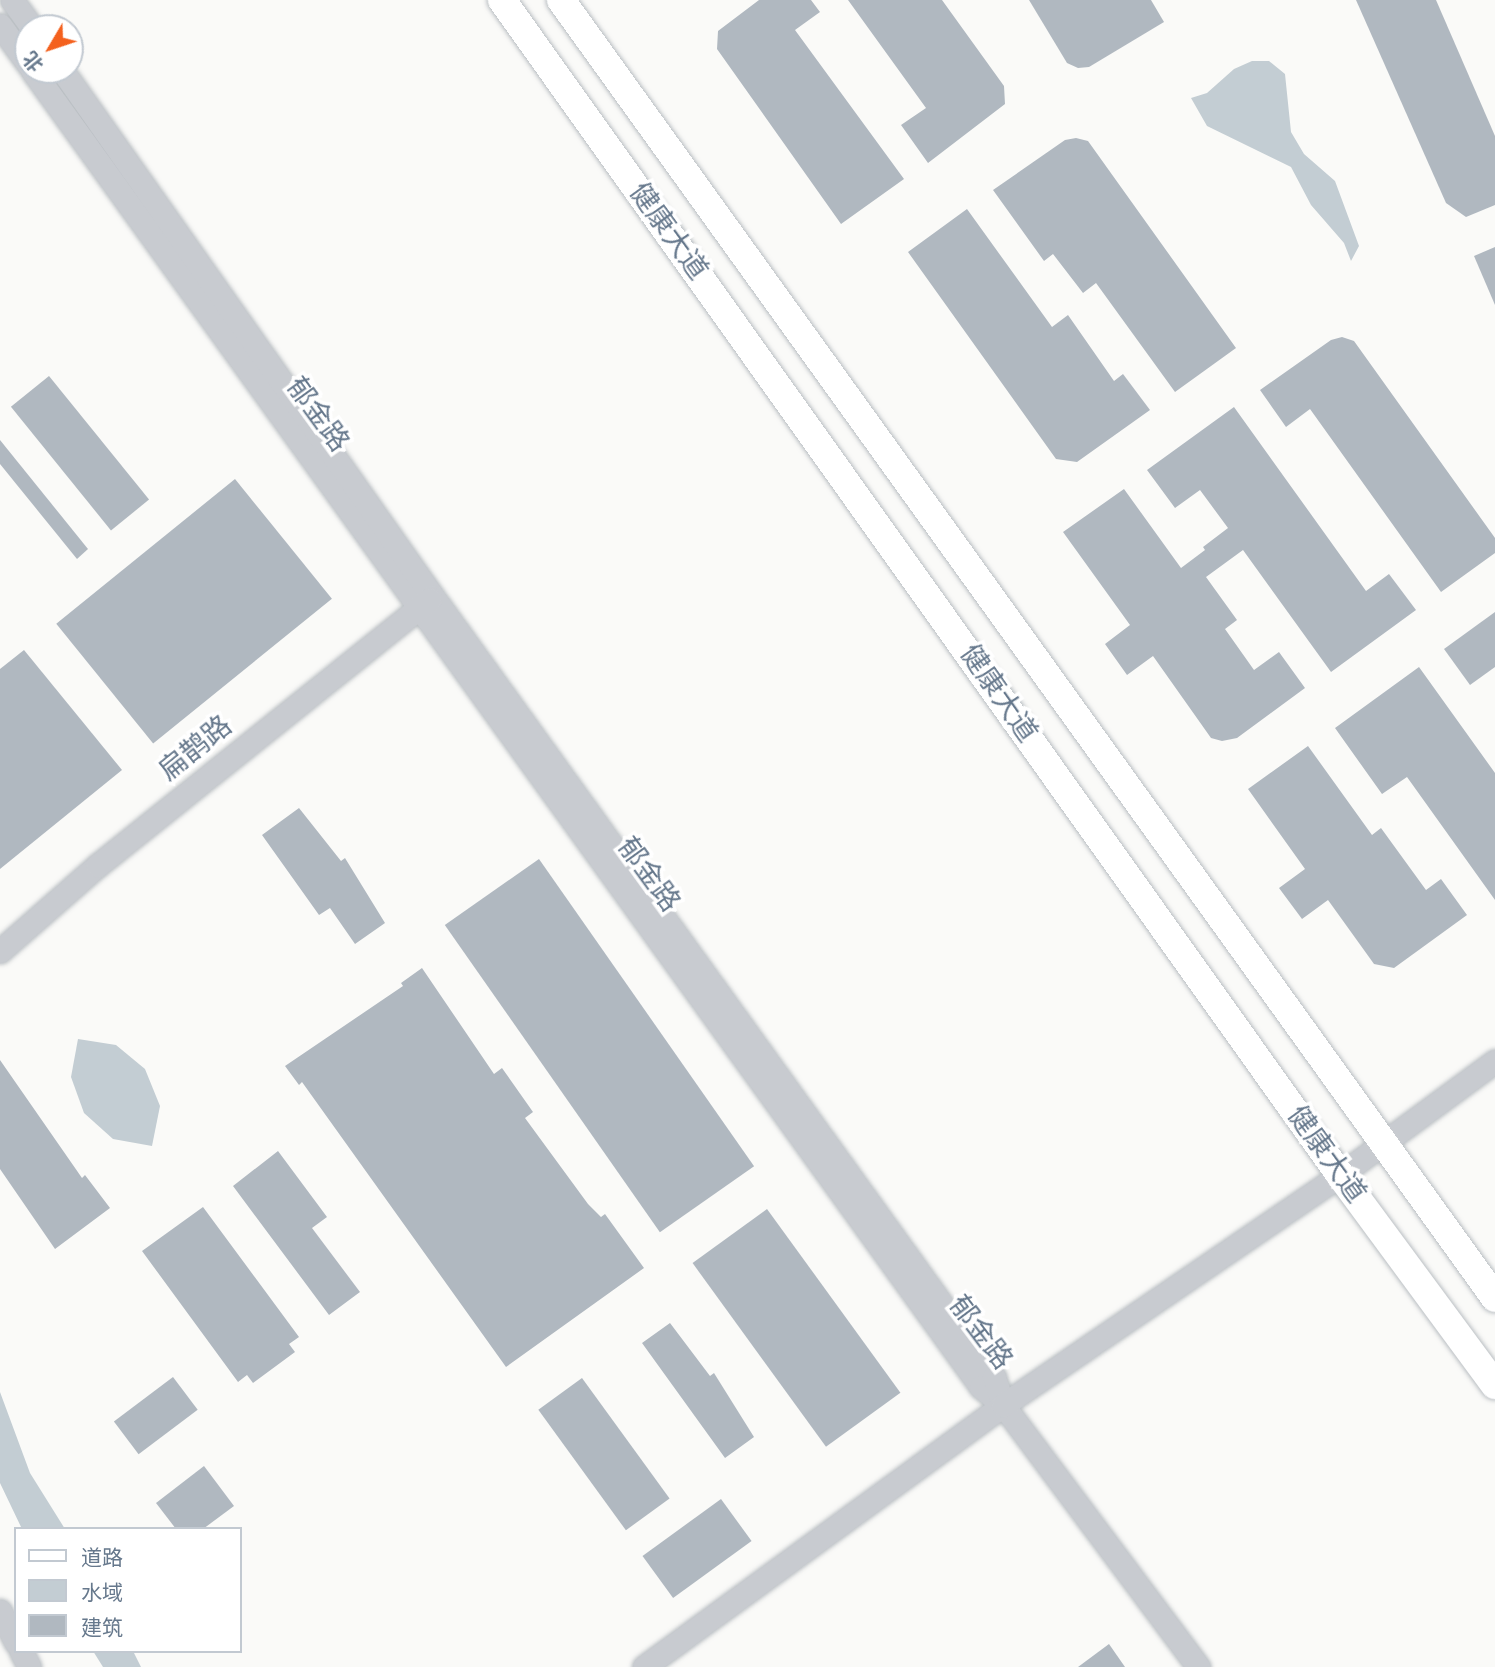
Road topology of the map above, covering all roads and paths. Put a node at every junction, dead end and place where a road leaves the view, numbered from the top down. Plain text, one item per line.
1 (11, 0) edge
2 (502, 0) edge
3 (561, 0) edge
4 (0, 9) edge
5 (0, 25) edge
6 (14, 44) edge
7 (42, 84) edge
8 (72, 84) edge
9 (426, 602) junction
10 (0, 951) edge
11 (1495, 1060) edge
12 (1382, 1146) junction
13 (1340, 1175) junction
14 (1495, 1298) edge
15 (1495, 1385) edge
16 (1003, 1405) junction
17 (0, 1611) edge
18 (14, 1638) edge
19 (644, 1667) edge
20 (1198, 1667) edge

1 - 4 street
2 - 13 main road, 健康大道
3 - 12 main road, 健康大道
5 - 6 street
7 - 9 street, 郁金路
8 - 9 street, 郁金路
9 - 10 street, 扁鹊路
9 - 16 street, 郁金路
11 - 12 street
12 - 13 street
12 - 14 main road, 健康大道
13 - 15 main road, 健康大道
13 - 16 street
16 - 19 street
16 - 20 street, 郁金路
17 - 18 street

